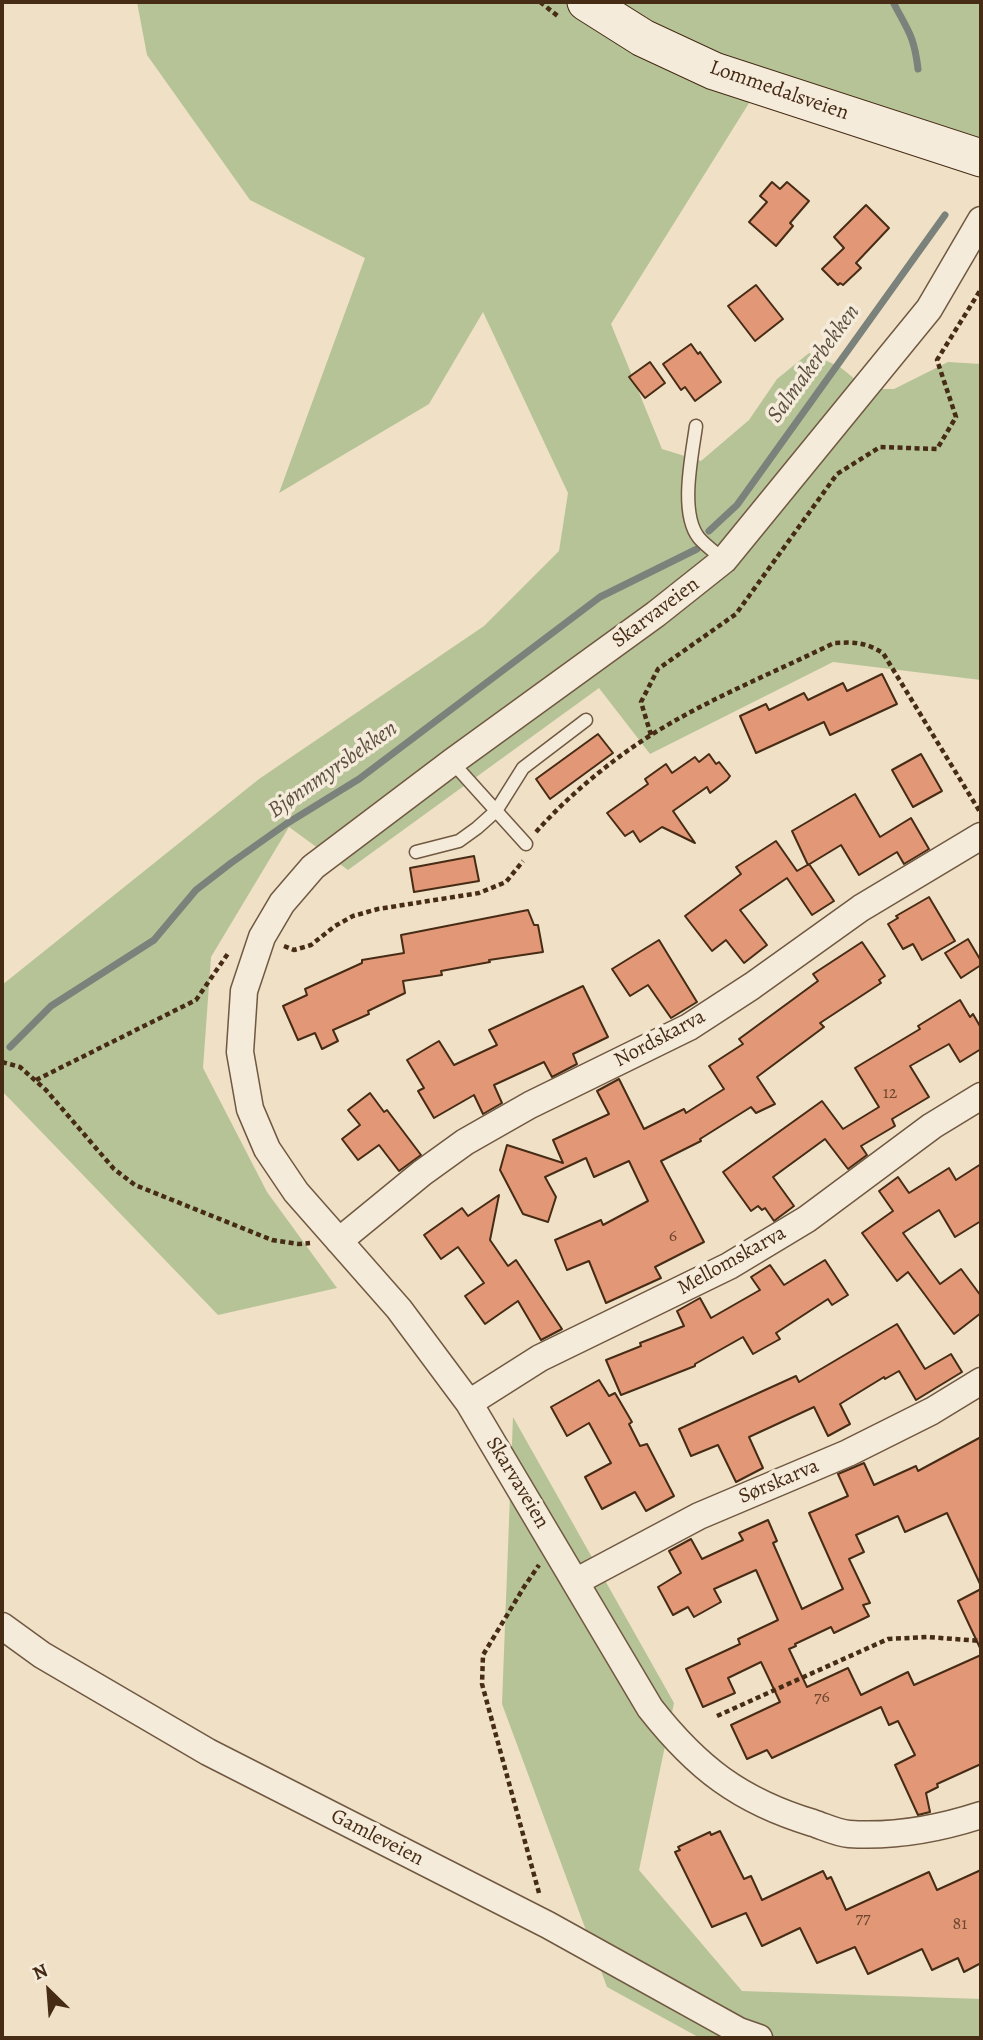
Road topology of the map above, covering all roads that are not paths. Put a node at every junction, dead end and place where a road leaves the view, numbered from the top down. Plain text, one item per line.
1 (586, 2) edge
2 (981, 158) edge
3 (981, 220) edge
4 (696, 426) dead end
5 (724, 560) junction
6 (586, 720) dead end
7 (452, 762) junction
8 (496, 811) junction
9 (981, 836) edge
10 (526, 844) road end
11 (416, 852) dead end
12 (981, 1096) edge
13 (338, 1241) junction
14 (981, 1381) edge
15 (469, 1403) junction
16 (575, 1582) junction
17 (2, 1626) edge
18 (981, 1815) edge
19 (759, 2038) edge

1 - 2 main road, Lommedalsveien
3 - 5 street, Skarvaveien
4 - 5 lane
5 - 7 street, Skarvaveien
6 - 8 lane
7 - 8 lane
7 - 13 street, Skarvaveien
8 - 10 lane
8 - 11 lane
9 - 13 street, Nordskarva
12 - 15 street, Mellomskarva
13 - 15 street, Skarvaveien
14 - 16 street, Sørskarva
15 - 16 street, Skarvaveien
16 - 18 street, Skarvaveien
17 - 19 street, Gamleveien

